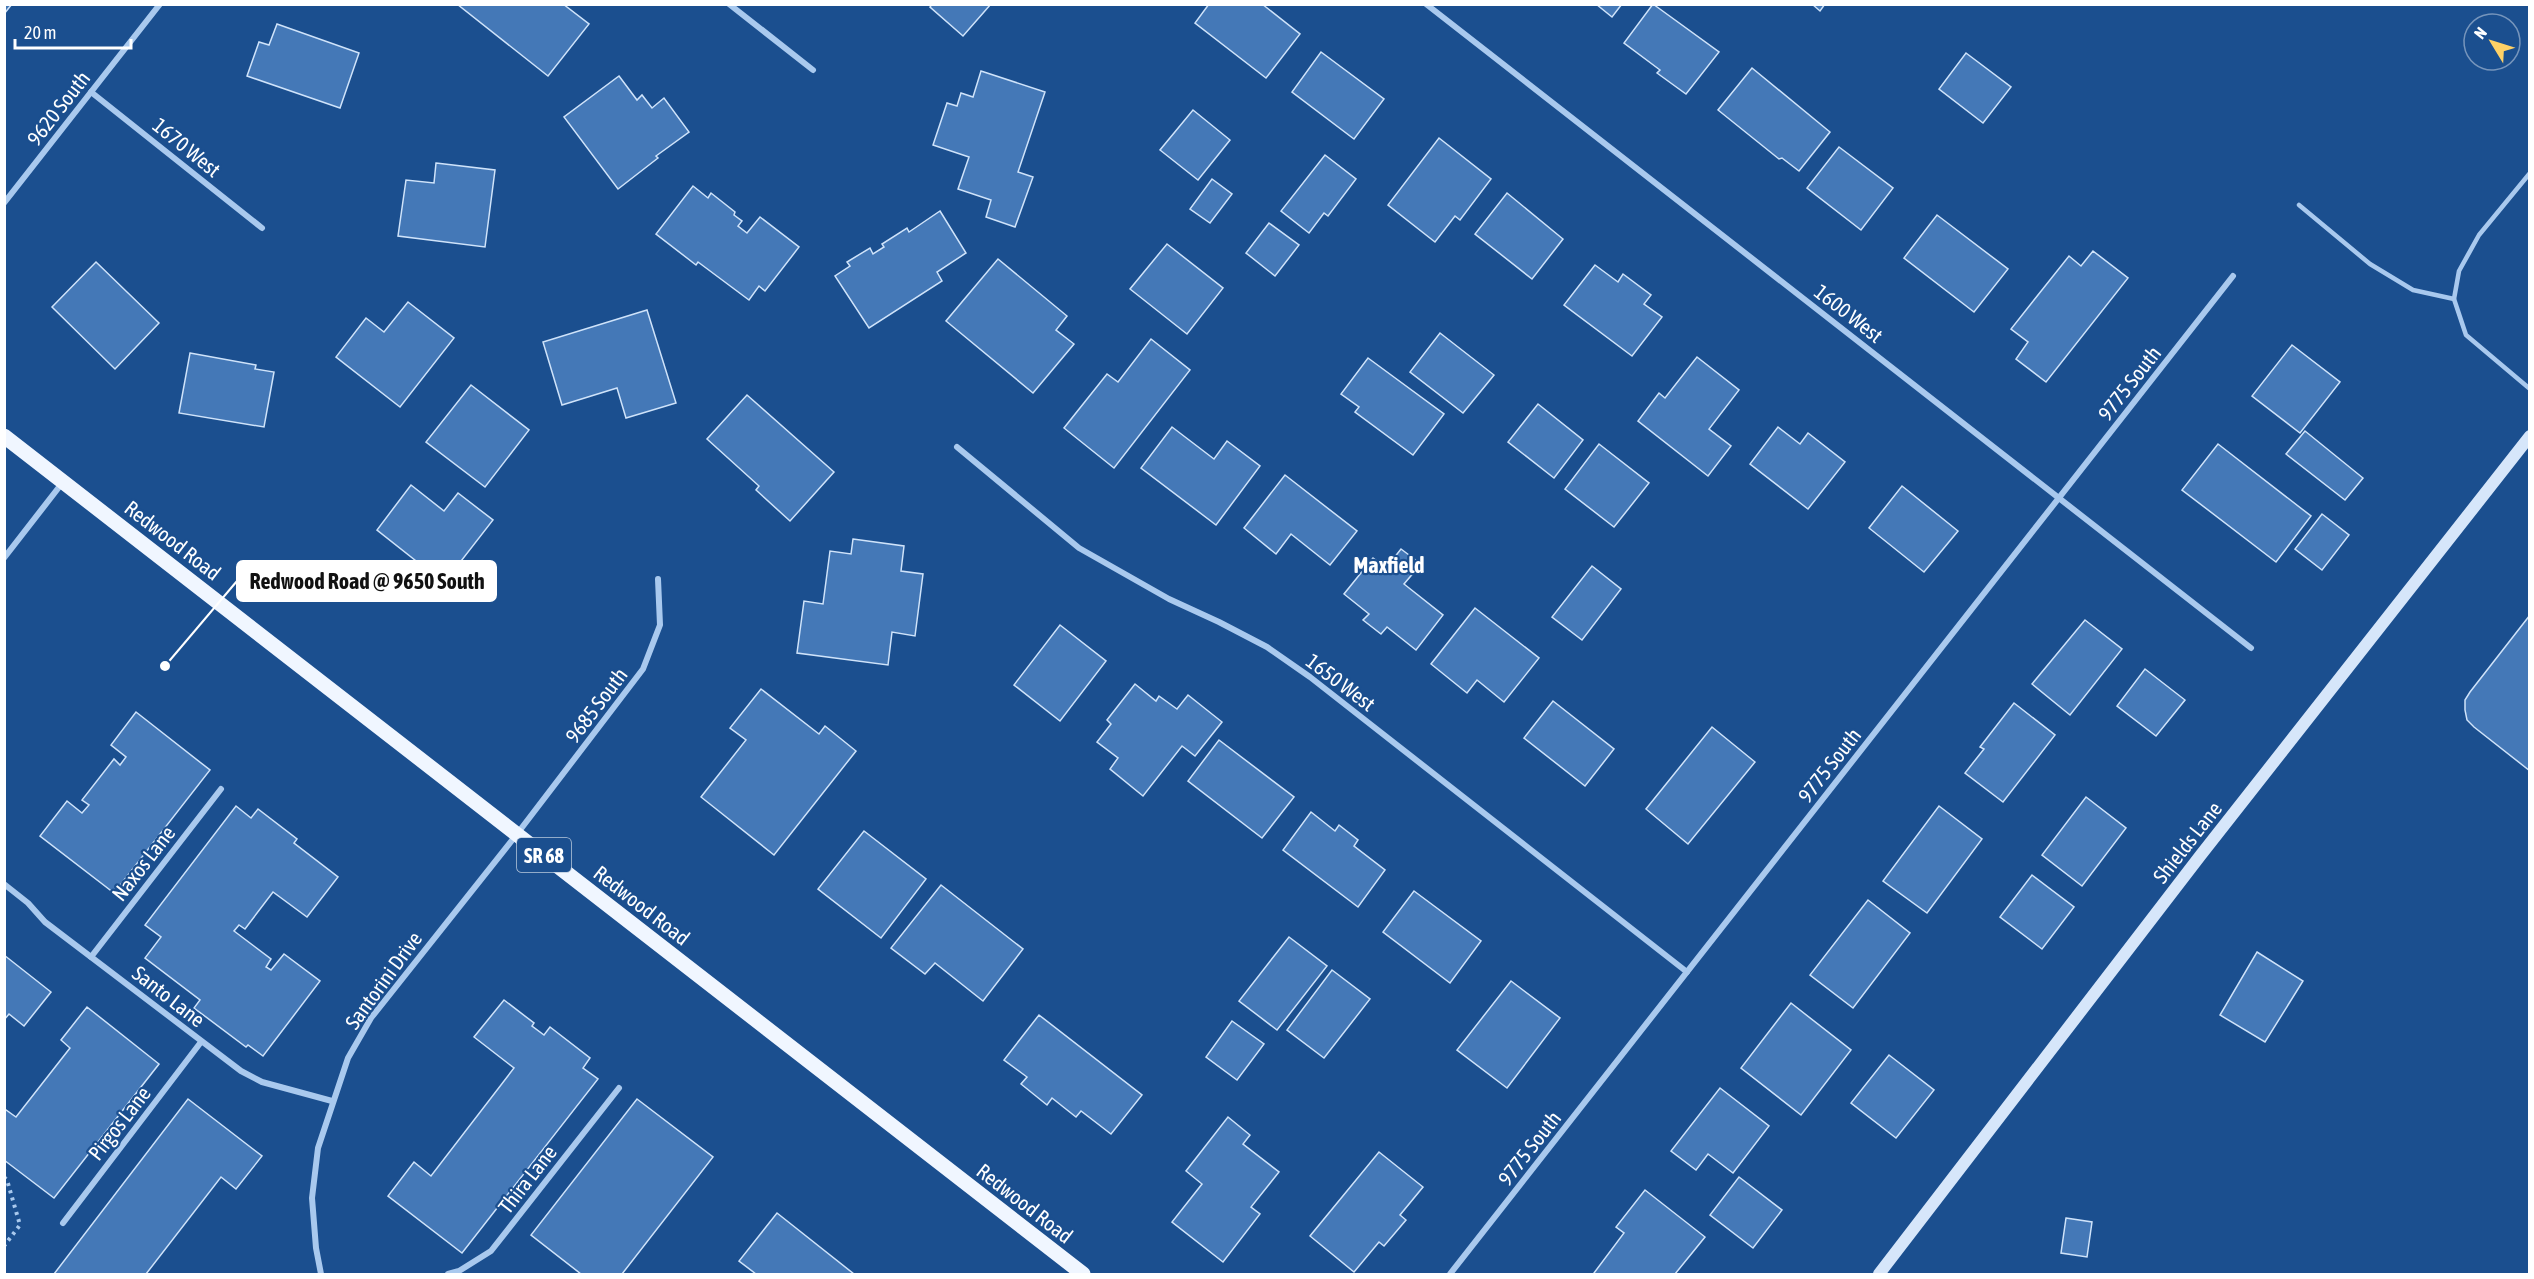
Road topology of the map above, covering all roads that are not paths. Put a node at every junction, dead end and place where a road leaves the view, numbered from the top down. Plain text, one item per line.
1 (160, 4) edge
2 (729, 4) edge
3 (1426, 4) edge
4 (813, 70) dead end
5 (91, 92) junction
6 (2529, 173) edge
7 (4, 203) edge
8 (2299, 205) dead end
9 (262, 228) dead end
10 (2233, 276) dead end
11 (2454, 299) junction
12 (2529, 389) edge
13 (4, 436) edge
14 (2529, 436) edge
15 (957, 447) dead end
16 (64, 482) junction
17 (2059, 498) junction
18 (4, 558) edge
19 (658, 579) dead end
20 (2251, 648) dead end
21 (221, 789) dead end
22 (517, 834) junction
23 (4, 884) edge
24 (91, 957) junction
25 (1687, 972) junction
26 (201, 1042) junction
27 (619, 1088) dead end
28 (332, 1101) junction
29 (63, 1223) dead end
30 (321, 1275) edge
31 (448, 1275) edge
32 (1083, 1275) edge
33 (1450, 1275) edge
34 (1879, 1275) edge

1 - 5 street, 9620 South
2 - 4 street
3 - 17 street, 1600 West
5 - 7 street, 9620 South
5 - 9 street, 1670 West
6 - 11 lane
8 - 11 lane
10 - 17 street, 9775 South
11 - 12 lane
13 - 16 main road, Redwood Road / SR 68
14 - 34 main road, Shields Lane
15 - 25 street, 1650 West
16 - 18 street
16 - 22 main road, Redwood Road / SR 68
17 - 20 street, 1600 West
17 - 25 street, 9775 South
19 - 22 street, 9685 South
21 - 24 street, Naxos Lane
22 - 28 street, Santorini Drive
22 - 32 main road, Redwood Road / SR 68
23 - 24 street, Santo Lane
24 - 26 street, Santo Lane
25 - 33 street, 9775 South
26 - 28 street, Santo Lane
26 - 29 street, Pirgos Lane
27 - 31 street, Thira Lane
28 - 30 street, Santorini Drive

